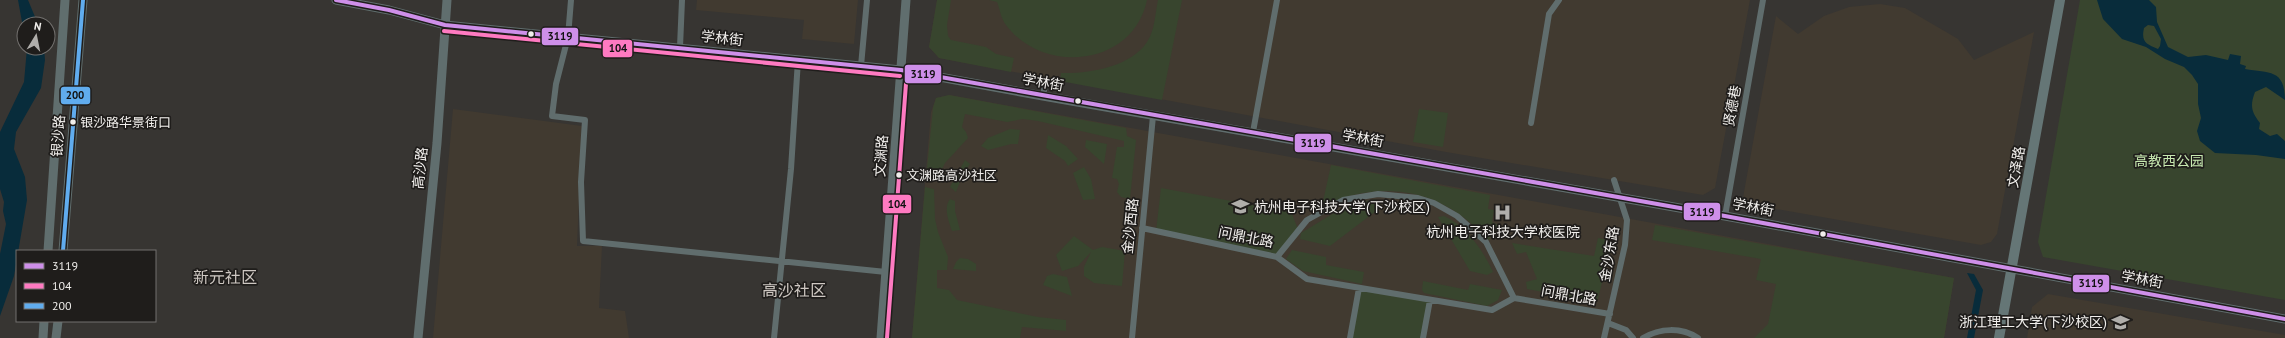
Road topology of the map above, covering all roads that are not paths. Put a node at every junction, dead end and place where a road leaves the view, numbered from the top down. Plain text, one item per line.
1 (65, 0) edge
2 (83, 0) edge
3 (336, 0) edge
4 (447, 0) edge
5 (571, 0) edge
6 (682, 0) edge
7 (867, 0) edge
8 (906, 0) edge
9 (1277, 0) edge
10 (1559, 0) edge
11 (1763, 0) edge
12 (2060, 0) edge
13 (445, 25) junction
14 (568, 37) junction
15 (680, 47) junction
16 (798, 60) junction
17 (861, 66) junction
18 (901, 70) junction
19 (1046, 78) dead end
20 (1043, 96) junction
21 (1154, 116) junction
22 (1531, 123) dead end
23 (1253, 132) junction
24 (1614, 180) dead end
25 (1620, 198) junction
26 (1726, 216) junction
27 (1142, 228) junction
28 (48, 250) edge
29 (63, 250) edge
30 (1278, 257) junction
31 (782, 262) junction
32 (2011, 270) junction
33 (886, 272) junction
34 (1359, 288) junction
35 (1514, 298) junction
36 (1430, 300) junction
37 (1610, 314) junction
38 (2285, 319) edge
39 (44, 322) edge
40 (58, 322) edge
41 (1608, 323) junction
42 (43, 338) edge
43 (56, 338) edge
44 (418, 338) edge
45 (774, 338) edge
46 (881, 338) edge
47 (1132, 338) edge
48 (1350, 338) edge
49 (1423, 338) edge
50 (1604, 338) edge
51 (1633, 338) edge
52 (1643, 338) edge
53 (1698, 338) edge
54 (1999, 338) edge

1 - 28 main road, 银沙路
2 - 29 main road, 银沙路
3 - 13 main road, 学林街
4 - 13 main road, 高沙路
5 - 14 street
6 - 15 street
7 - 17 street
8 - 18 main road, 文渊路
9 - 23 street
10 - 22 street
11 - 26 street, 贤德巷
12 - 32 main road, 文泽路
13 - 14 main road, 学林街
13 - 44 main road, 高沙路
14 - 15 main road, 学林街
14 - 31 street
15 - 16 main road, 学林街
16 - 17 main road, 学林街
16 - 31 street
17 - 18 main road, 学林街
18 - 20 main road, 学林街
18 - 33 main road, 文渊路
19 - 20 street
20 - 21 main road, 学林街
21 - 23 main road, 学林街
21 - 27 street, 金沙西路
23 - 25 main road, 学林街
24 - 25 street, 金沙东路
25 - 26 main road, 学林街
25 - 37 street, 金沙东路
26 - 32 main road, 学林街
27 - 30 street, 问鼎北路
27 - 47 street, 金沙西路
30 - 34 street
30 - 35 street, 问鼎北路
31 - 33 street
31 - 45 street
32 - 38 main road, 学林街
32 - 54 main road, 文泽路
33 - 46 main road, 文渊路
34 - 36 street
34 - 48 street
35 - 36 street
35 - 37 street, 问鼎北路
36 - 49 street
37 - 41 street, 金沙东路
39 - 42 main road
40 - 43 main road
41 - 50 street, 金沙东路
41 - 51 street
52 - 53 street

